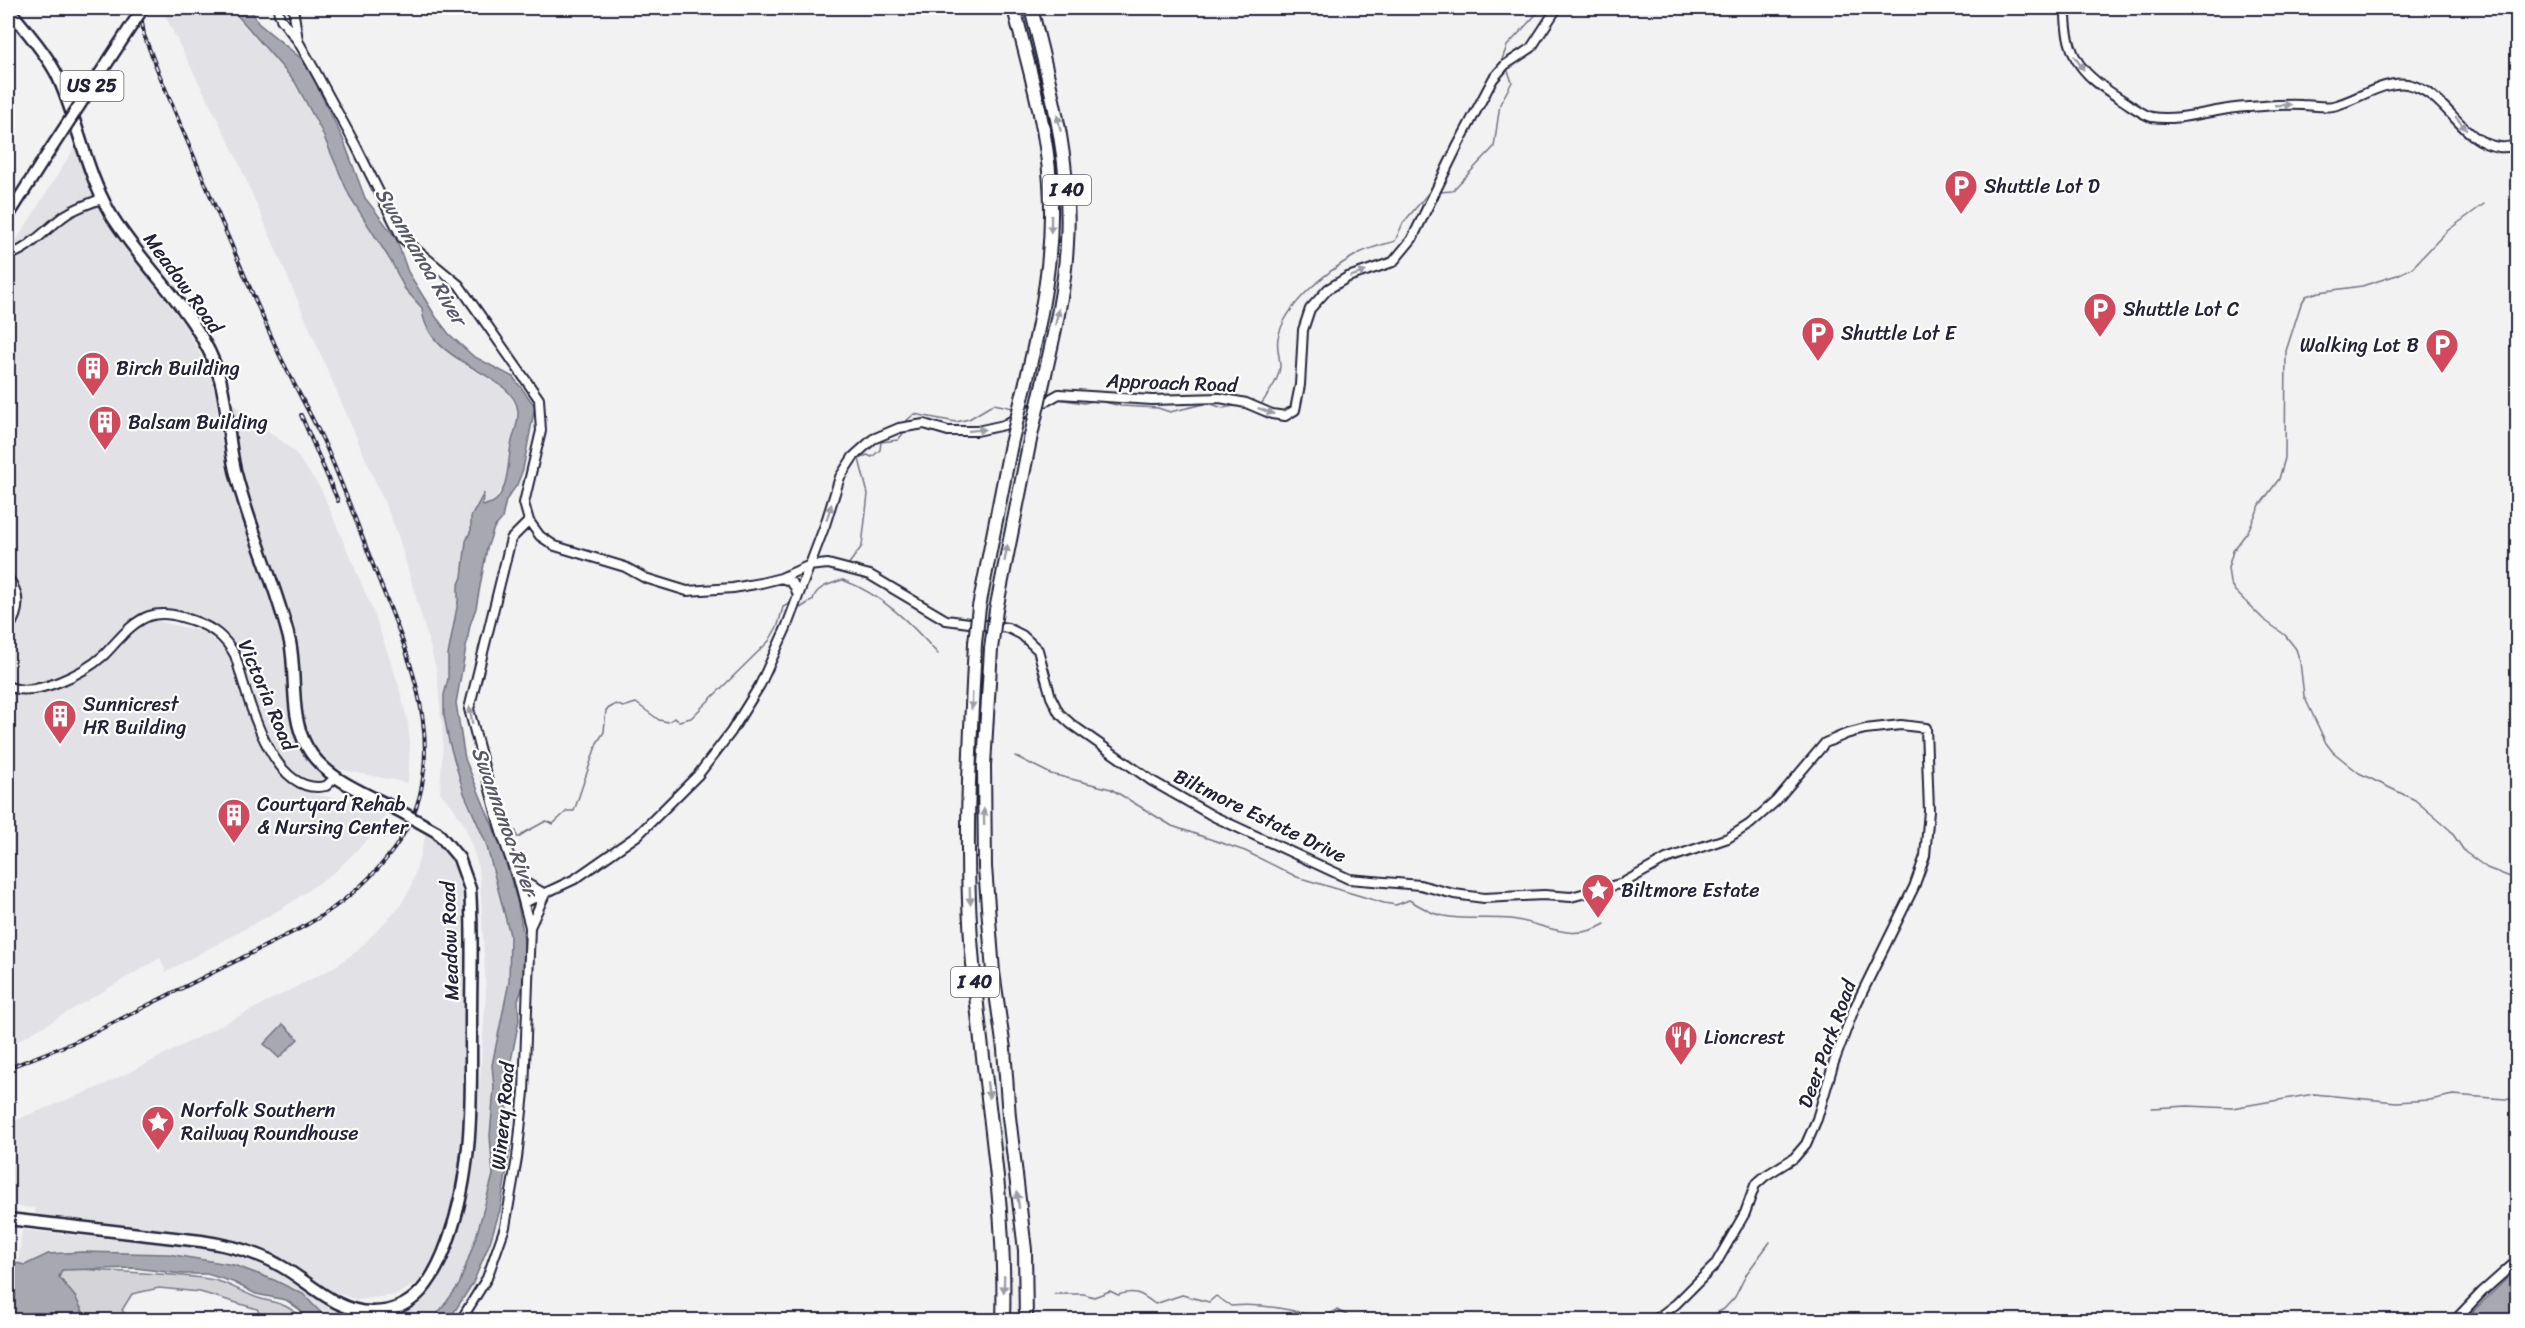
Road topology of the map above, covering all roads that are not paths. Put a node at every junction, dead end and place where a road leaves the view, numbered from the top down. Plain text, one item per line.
1 (8, 8) edge
2 (143, 8) edge
3 (292, 8) edge
4 (1014, 8) edge
5 (1031, 8) edge
6 (1557, 8) edge
7 (2066, 8) edge
8 (279, 14) edge
9 (298, 41) junction
10 (8, 129) edge
11 (8, 144) edge
12 (2517, 145) edge
13 (103, 198) junction
14 (8, 216) edge
15 (2517, 249) edge
16 (8, 254) edge
17 (2517, 267) edge
18 (529, 521) junction
19 (808, 566) junction
20 (8, 578) edge
21 (781, 578) junction
22 (797, 593) junction
23 (8, 629) edge
24 (8, 686) edge
25 (1926, 728) joint
26 (336, 777) junction
27 (517, 878) junction
28 (546, 894) junction
29 (524, 903) junction
30 (530, 927) junction
31 (8, 1219) edge
32 (27, 1221) junction
33 (8, 1230) edge
34 (2517, 1260) edge
35 (461, 1320) edge
36 (1003, 1320) edge
37 (1026, 1320) edge
38 (1655, 1320) edge
39 (2455, 1320) edge

1 - 13 main road, Meadow Road
2 - 14 main road, US 25, bridge
3 - 9 street
4 -> 36 highway, I 40, bridge
37 -> 5 highway, I 40, bridge
19 -> 6 street, Approach Road
7 -> 12 street
8 - 9 street
9 - 18 street
10 - 11 street
13 - 16 street
13 - 26 main road, Meadow Road
15 - 17 street
18 - 21 street, Biltmore Estate Drive
27 -> 18 street, Winery Road
19 - 21 street, Biltmore Estate Drive
19 - 22 street
19 - 25 street, Biltmore Estate Drive
20 - 23 street
21 - 22 street
22 - 28 street
24 - 26 street, Victoria Road
25 - 38 street, Deer Park Road
26 - 32 main road, Meadow Road, bridge
27 - 28 street
27 - 29 street, Winery Road
28 - 29 street
28 - 30 street
29 - 30 street, Winery Road
30 - 35 street, Winery Road
31 - 32 main road, Meadow Road
32 - 33 main road
34 - 39 street

